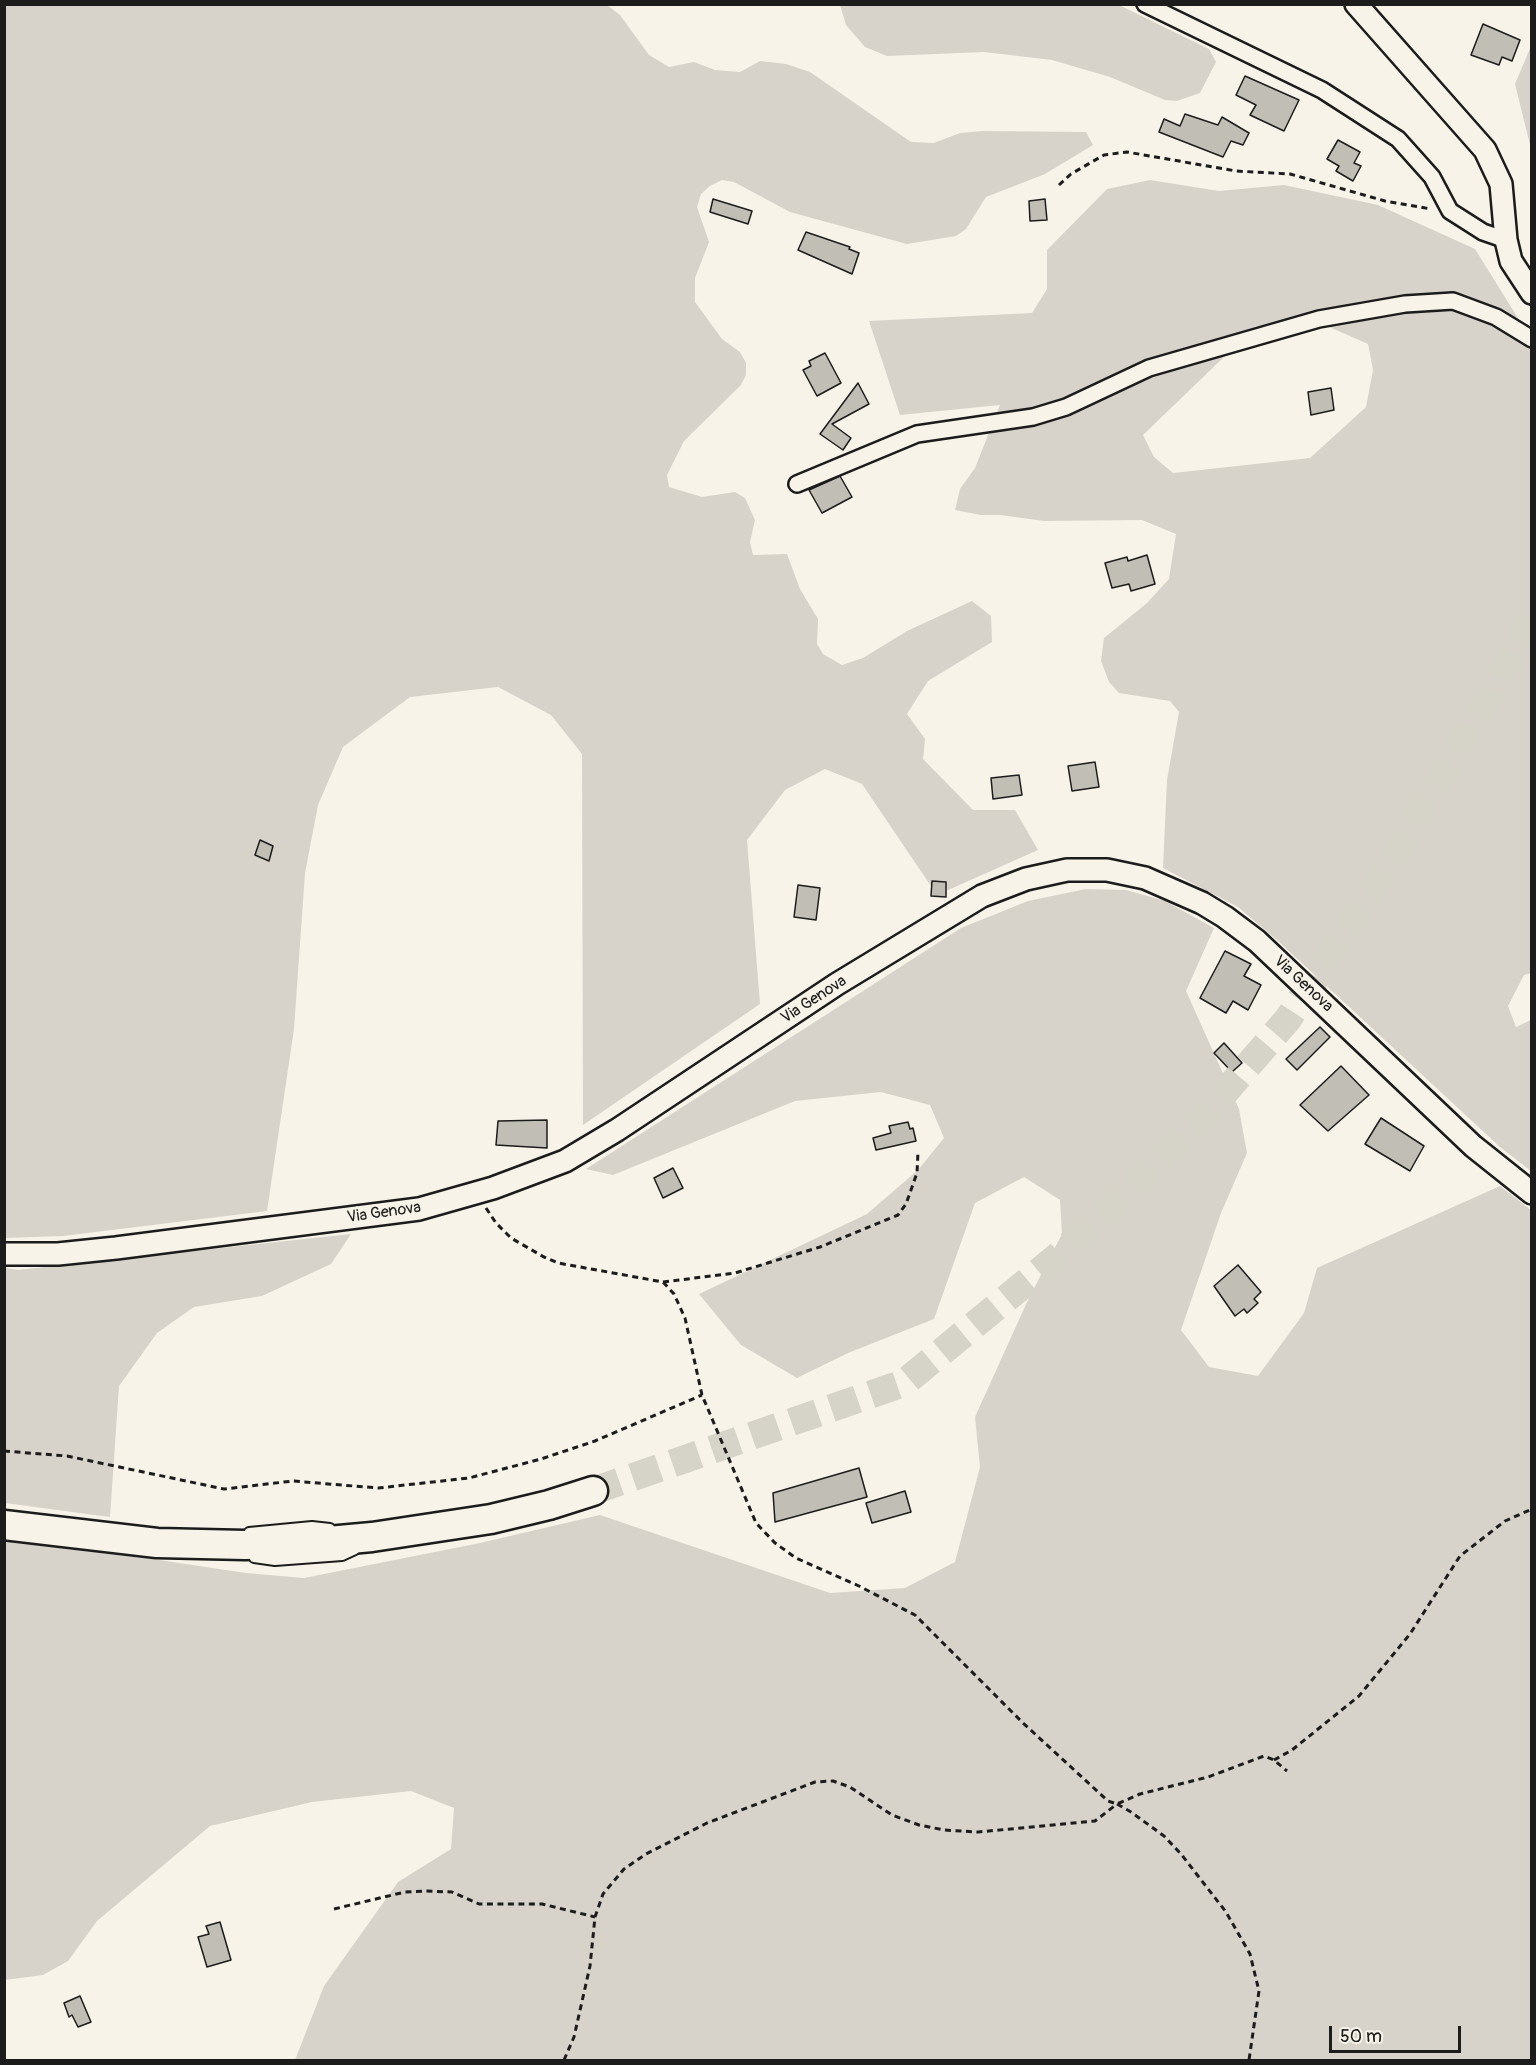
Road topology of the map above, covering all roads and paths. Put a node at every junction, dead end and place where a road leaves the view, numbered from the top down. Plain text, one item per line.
1 (1145, 4) edge
2 (1356, 4) edge
3 (1059, 185) dead end
4 (1450, 211) junction
5 (1506, 240) junction
6 (1532, 292) edge
7 (1532, 339) edge
8 (797, 484) dead end
9 (918, 1152) dead end
10 (1532, 1192) edge
11 (476, 1193) junction
12 (4, 1254) edge
13 (663, 1282) junction
14 (702, 1395) junction
15 (4, 1451) edge
16 (593, 1491) tunnel mouth
17 (1532, 1509) edge
18 (4, 1525) edge
19 (336, 1529) dead end
20 (345, 1531) dead end
21 (243, 1533) dead end
22 (372, 1537) junction
23 (1274, 1760) junction
24 (1287, 1771) dead end
25 (1117, 1804) junction
26 (334, 1909) dead end
27 (595, 1917) junction
28 (564, 2061) edge
29 (1249, 2061) edge

1 - 4 street
2 - 5 main road
3 - 4 path
4 - 5 street
5 - 6 main road
7 - 8 street
9 - 13 path
10 - 11 main road, Via Genova
11 - 12 main road, Via Genova
11 - 13 path
13 - 14 path
14 - 15 path
14 - 25 path
16 - 22 highway
17 - 23 path
18 - 22 highway
19 - 21 lane
20 - 22 lane
23 - 24 path
23 - 25 path
25 - 27 path
25 - 29 path
26 - 27 path
27 - 28 path

